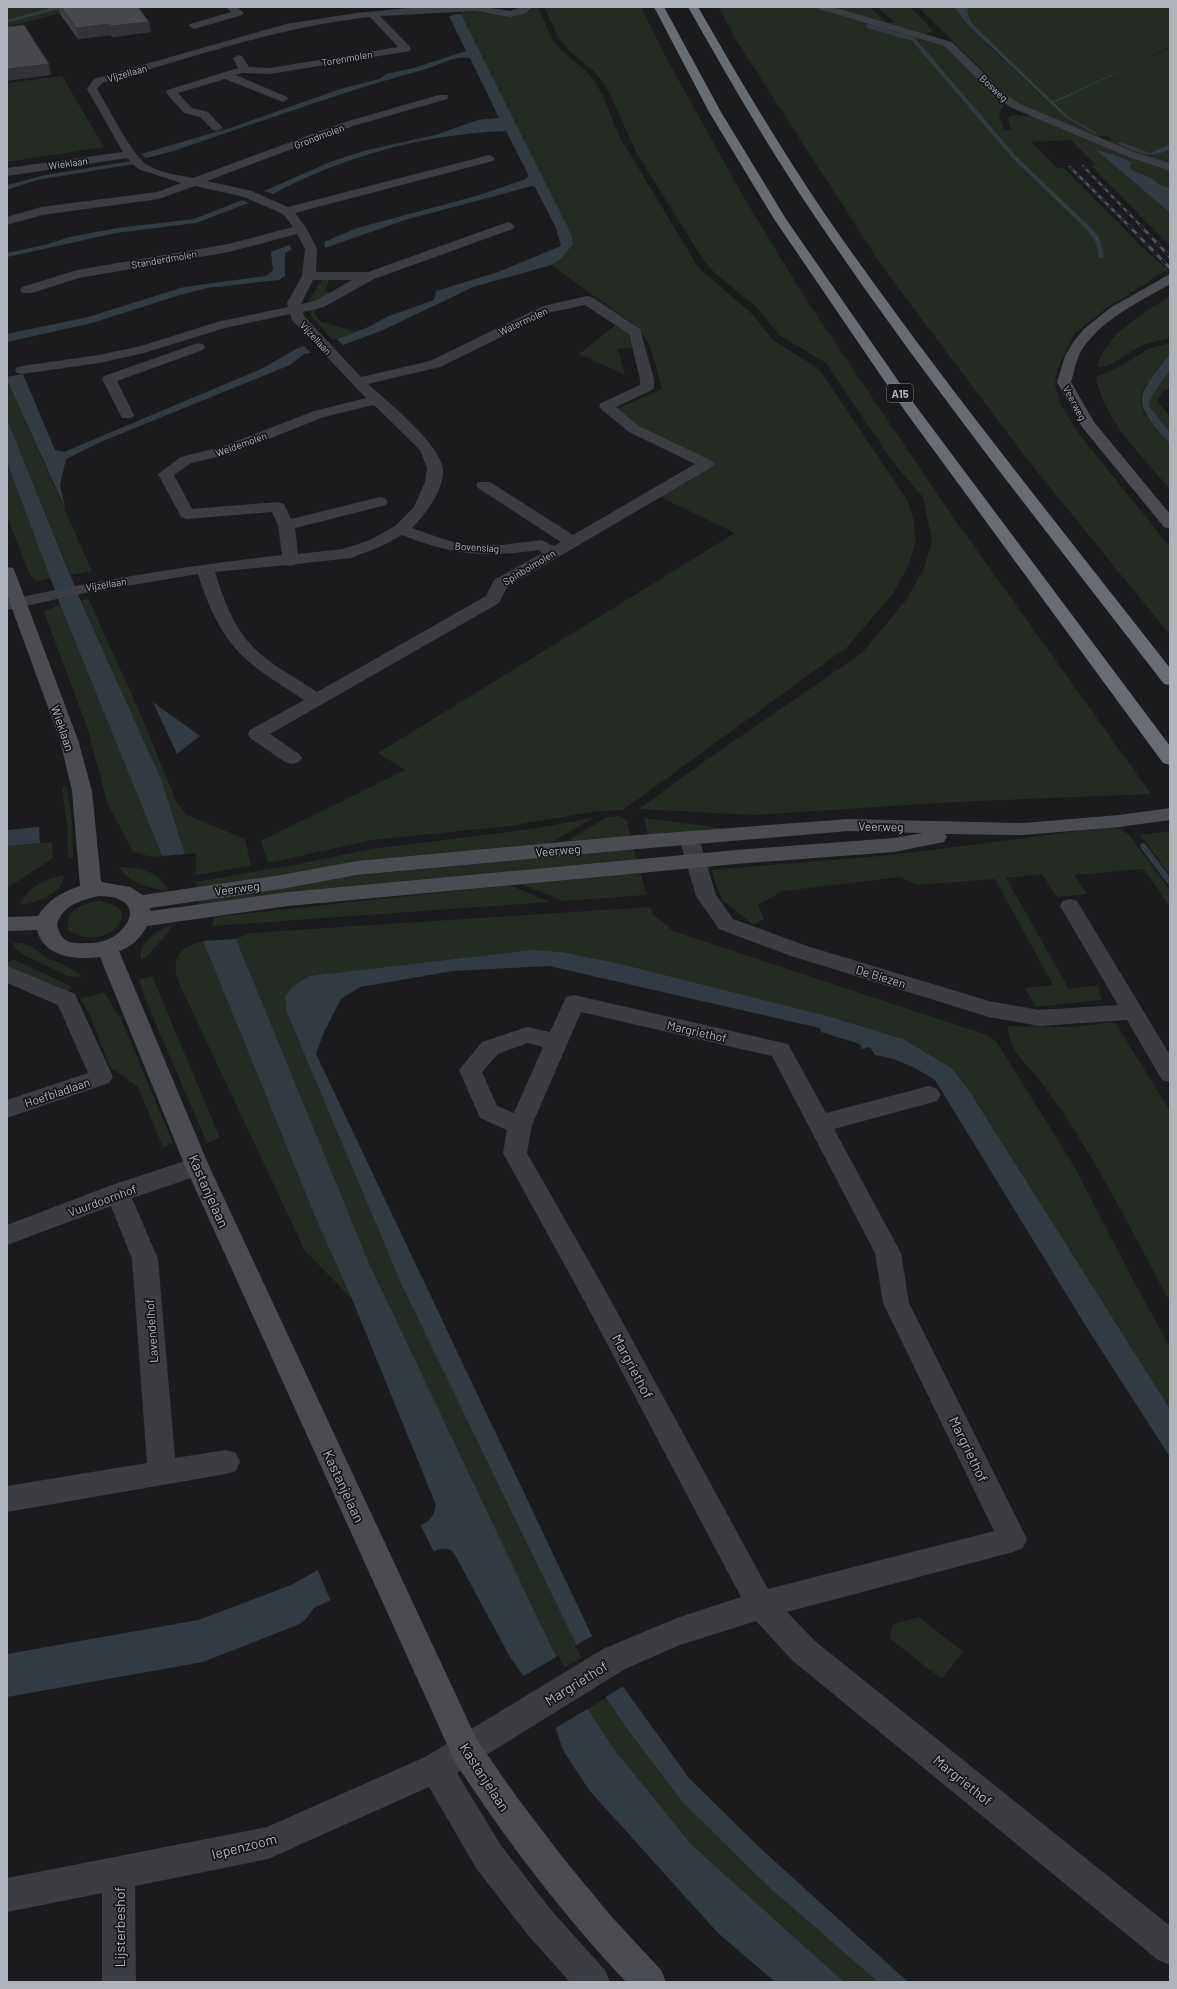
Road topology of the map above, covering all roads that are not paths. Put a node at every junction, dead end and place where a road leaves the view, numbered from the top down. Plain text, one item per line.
1 (231, 7) edge
2 (528, 7) edge
3 (659, 7) edge
4 (693, 7) edge
5 (822, 7) edge
6 (477, 8) edge
7 (374, 14) junction
8 (194, 26) dead end
9 (220, 47) junction
10 (242, 70) junction
11 (226, 75) junction
12 (443, 97) dead end
13 (283, 99) dead end
14 (217, 128) dead end
15 (130, 154) junction
16 (489, 159) dead end
17 (1170, 167) edge
18 (7, 172) edge
19 (198, 182) junction
20 (287, 211) junction
21 (7, 221) edge
22 (509, 226) dead end
23 (301, 229) junction
24 (309, 276) junction
25 (369, 276) junction
26 (1170, 278) edge
27 (27, 290) dead end
28 (294, 310) junction
29 (222, 325) junction
30 (99, 359) junction
31 (22, 370) dead end
32 (109, 379) junction
33 (358, 382) junction
34 (376, 400) junction
35 (127, 415) dead end
36 (706, 464) joint
37 (484, 485) dead end
38 (380, 502) dead end
39 (1170, 524) edge
40 (286, 525) junction
41 (401, 529) junction
42 (572, 542) junction
43 (553, 552) junction
44 (291, 561) junction
45 (204, 568) junction
46 (7, 572) edge
47 (12, 604) edge
48 (1170, 680) edge
49 (316, 700) junction
50 (292, 758) dead end
51 (1170, 759) edge
52 (1169, 814) edge
53 (982, 828) junction
54 (689, 838) junction
55 (695, 862) junction
56 (92, 890) junction
57 (1070, 906) dead end
58 (139, 911) junction
59 (47, 923) junction
60 (7, 924) edge
61 (107, 949) junction
62 (7, 974) edge
63 (1134, 1012) junction
64 (555, 1042) junction
65 (1170, 1074) edge
66 (929, 1096) dead end
67 (7, 1109) edge
68 (819, 1124) junction
69 (520, 1125) junction
70 (197, 1166) junction
71 (118, 1193) junction
72 (7, 1235) edge
73 (226, 1462) dead end
74 (162, 1473) junction
75 (7, 1499) edge
76 (761, 1606) junction
77 (466, 1751) junction
78 (436, 1768) junction
79 (118, 1872) junction
80 (7, 1895) edge
81 (1170, 1948) edge
82 (119, 1982) edge
83 (593, 1982) edge
84 (650, 1982) edge

1 - 8 street
2 - 6 street, Vijzellaan
3 - 51 highway, A15
4 - 48 highway
5 - 17 street, Bosweg
6 - 7 street, Vijzellaan
7 - 9 street, Vijzellaan
7 - 10 street, Torenmolen
9 - 10 street
9 - 15 street, Vijzellaan
10 - 11 street, Torenmolen
11 - 13 street
11 - 14 street, Torenmolen
12 - 19 street, Grondmolen
15 - 18 street, Wieklaan
15 - 19 street, Vijzellaan
16 - 20 street
19 - 20 street, Vijzellaan
19 - 21 street
20 - 23 street, Vijzellaan
22 - 25 street
23 - 24 street, Vijzellaan
23 - 27 street, Standerdmolen
24 - 25 street
24 - 28 street, Vijzellaan
25 - 28 street
26 - 39 street, Veerweg
28 - 29 street
28 - 33 street, Vijzellaan
29 - 30 street
29 - 32 street
30 - 31 street
30 - 32 street
32 - 35 street
33 - 34 street, Vijzellaan
33 - 36 street, Watermolen
34 - 40 street, Weidemolen
34 - 41 street, Vijzellaan
36 - 42 street, Spinbolmolen
37 - 42 street
38 - 40 street
40 - 44 street, Weidemolen
41 - 43 street, Bovenslag
41 - 44 street, Vijzellaan
42 - 43 street, Spinbolmolen
43 - 49 street, Spinbolmolen
44 - 45 street, Vijzellaan
45 - 47 street, Vijzellaan
45 - 49 street
46 - 47 street, Wieklaan
47 - 56 street, Wieklaan
49 - 50 street, Spinbolmolen
52 - 53 street, Veerweg
53 - 54 street, Veerweg
53 - 55 street, Veerweg
54 - 55 street, De Biezen
54 - 58 street, Veerweg
55 - 58 street, Veerweg
55 - 63 street, De Biezen
56 - 58 street
56 - 59 street
57 - 63 street
58 - 61 street
59 - 60 street
59 - 61 street
61 - 70 street, Kastanjelaan
62 - 67 street, Hoefbladlaan
63 - 65 street
64 - 68 street, Margriethof
64 - 69 street, Margriethof
64 - 69 street
66 - 68 street
68 - 76 street, Margriethof
69 - 76 street, Margriethof
70 - 71 street, Vuurdoornhof
70 - 77 street, Kastanjelaan
71 - 72 street, Vuurdoornhof
71 - 74 street, Lavendelhof
73 - 74 street
74 - 75 street
76 - 77 street, Margriethof
76 - 81 street, Margriethof
77 - 78 street, Iepenzoom
77 - 84 street, Kastanjelaan
78 - 79 street, Iepenzoom
78 - 83 street
79 - 80 street, Iepenzoom
79 - 82 street, Lijsterbeshof

